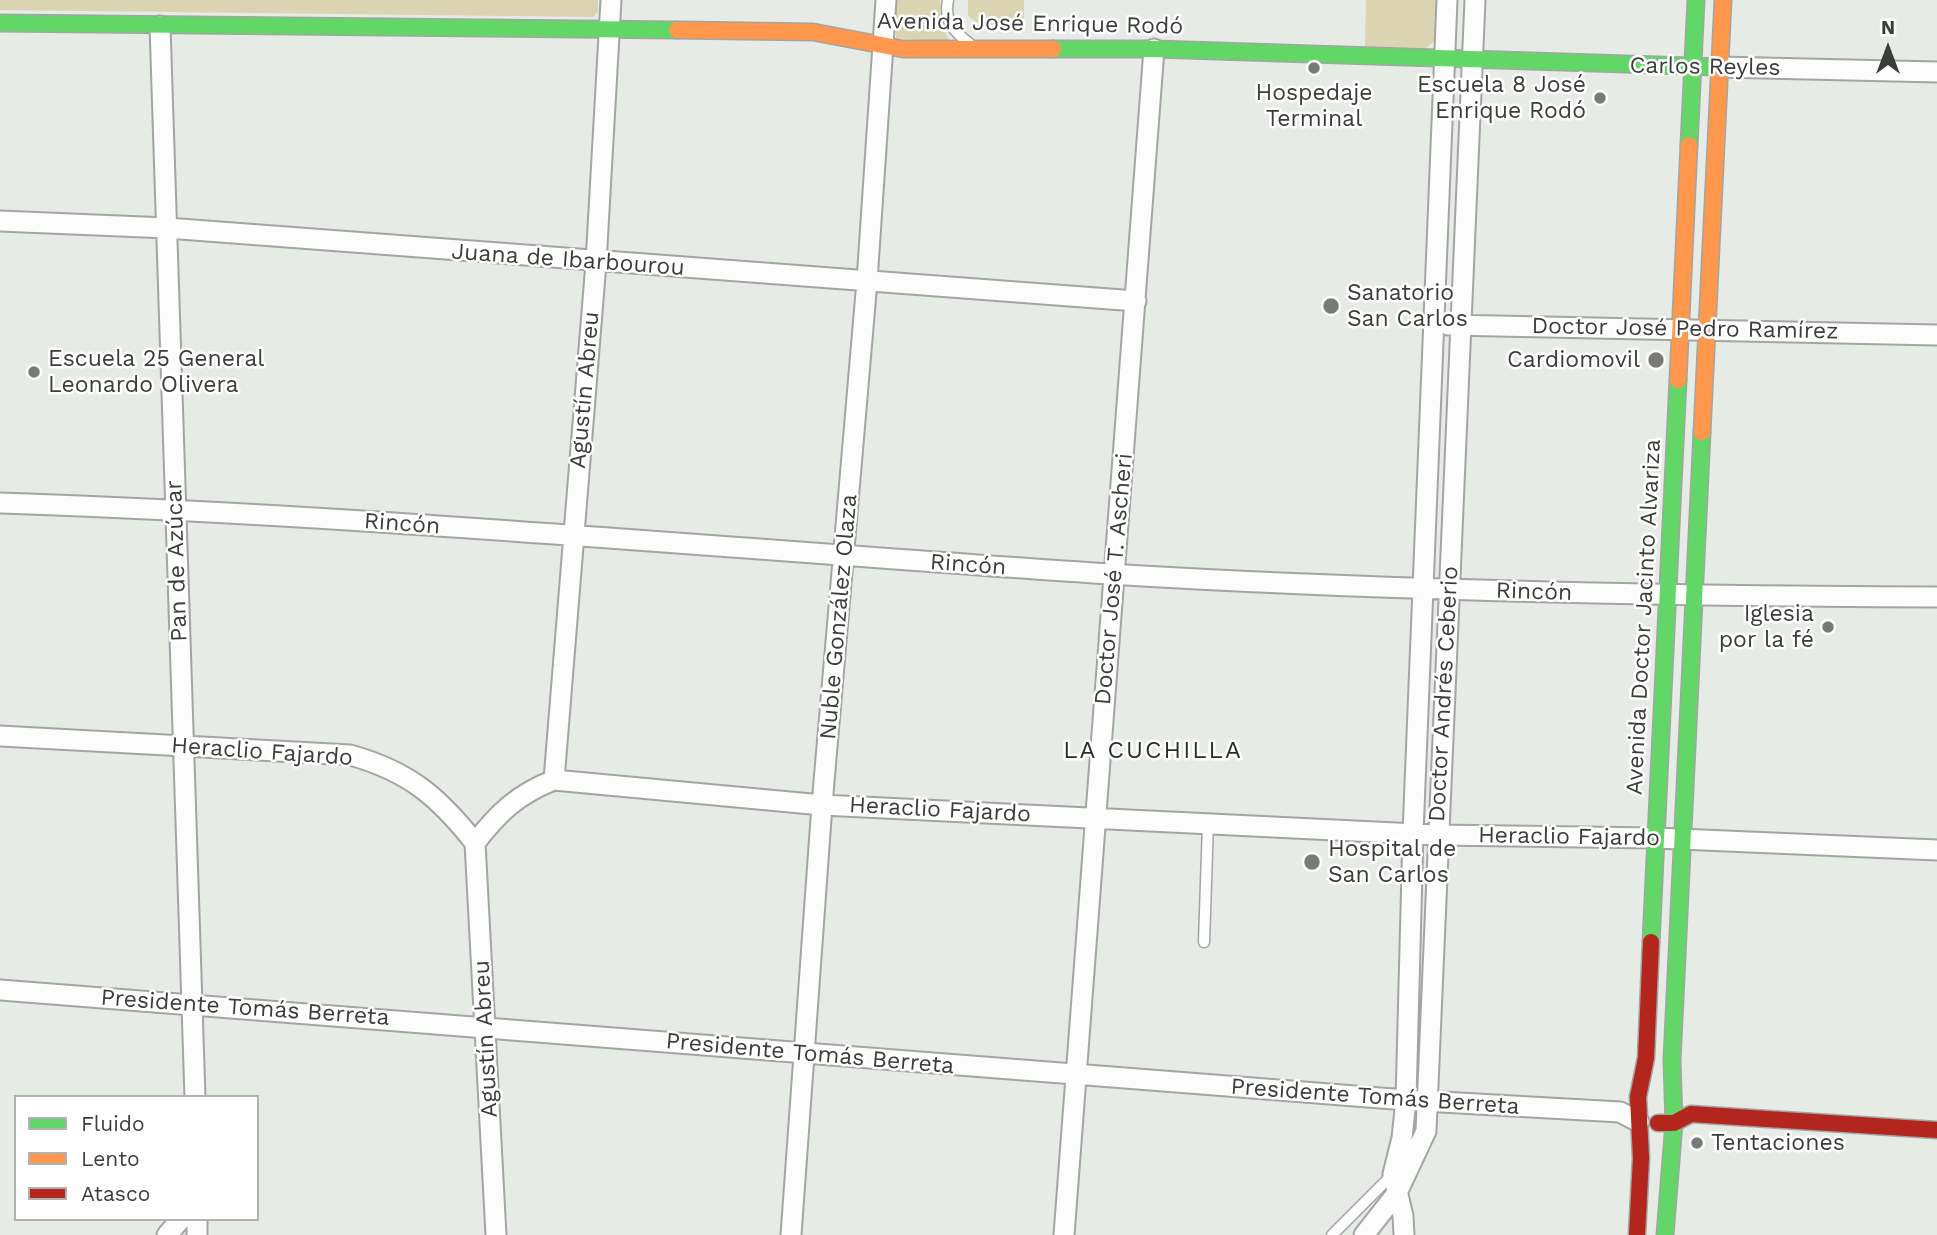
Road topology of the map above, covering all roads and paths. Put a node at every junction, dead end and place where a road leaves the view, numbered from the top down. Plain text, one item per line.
1 (611, 0) edge
2 (887, 0) edge
3 (948, 0) edge
4 (1447, 0) edge
5 (1475, 0) edge
6 (1696, 0) edge
7 (1723, 0) edge
8 (0, 23) edge
9 (160, 26) junction
10 (610, 29) junction
11 (884, 47) junction
12 (975, 48) junction
13 (1154, 49) junction
14 (1444, 59) junction
15 (1473, 61) junction
16 (1693, 67) junction
17 (1720, 67) junction
18 (1937, 72) edge
19 (0, 221) edge
20 (166, 228) junction
21 (596, 262) junction
22 (867, 281) junction
23 (1136, 301) junction
24 (1433, 324) junction
25 (1460, 325) junction
26 (1682, 328) junction
27 (1709, 328) junction
28 (1937, 335) edge
29 (0, 503) edge
30 (175, 509) junction
31 (573, 536) junction
32 (845, 556) junction
33 (1116, 574) junction
34 (1424, 589) junction
35 (1449, 589) junction
36 (1667, 595) junction
37 (1694, 596) junction
38 (1937, 597) edge
39 (0, 736) edge
40 (184, 746) junction
41 (554, 780) junction
42 (822, 805) junction
43 (1094, 818) junction
44 (1208, 823) junction
45 (1413, 833) junction
46 (1437, 835) junction
47 (1656, 838) junction
48 (1684, 839) junction
49 (475, 843) junction
50 (1937, 850) edge
51 (1204, 942) dead end
52 (0, 990) edge
53 (193, 1004) junction
54 (486, 1027) junction
55 (804, 1055) junction
56 (1075, 1075) junction
57 (195, 1095) edge
58 (1656, 1098) junction
59 (1406, 1100) junction
60 (1428, 1102) junction
61 (1620, 1112) junction
62 (1691, 1114) junction
63 (1639, 1122) junction
64 (1674, 1123) junction
65 (1937, 1130) edge
66 (1395, 1184) junction
67 (178, 1221) edge
68 (167, 1235) edge
69 (496, 1235) edge
70 (791, 1235) edge
71 (1064, 1235) edge
72 (1332, 1235) edge
73 (1364, 1235) edge
74 (1404, 1235) edge
75 (1637, 1235) edge
76 (1665, 1235) edge

1 - 10 street, Agustín Abreu
2 - 11 street, Nuble González Olaza
3 - 12 lane
4 - 14 street, Doctor Andrés Ceberio
5 - 15 street, Doctor Andrés Ceberio
6 - 16 main road, Avenida Doctor Jacinto Alvariza
7 - 17 main road, Avenida Doctor Jacinto Alvariza
8 - 9 main road, Avenida José Enrique Rodó
9 - 10 main road, Avenida José Enrique Rodó
9 - 20 street, Pan de Azúcar
10 - 11 main road, Avenida José Enrique Rodó
10 - 21 street, Agustín Abreu
11 - 12 main road, Avenida José Enrique Rodó
11 - 22 street, Nuble González Olaza
12 - 13 main road, Avenida José Enrique Rodó
13 - 14 main road, Avenida José Enrique Rodó
13 - 23 street, Doctor José T. Ascheri
14 - 15 main road, Avenida José Enrique Rodó
14 - 24 street, Doctor Andrés Ceberio
15 - 16 main road, Carlos Reyles
15 - 25 street, Doctor Andrés Ceberio
16 - 17 main road, Carlos Reyles
16 - 26 main road, Avenida Doctor Jacinto Alvariza
17 - 18 street, Carlos Reyles
17 - 27 main road, Avenida Doctor Jacinto Alvariza
19 - 20 street, Juana de Ibarbourou
20 - 21 street, Juana de Ibarbourou
20 - 30 street, Pan de Azúcar
21 - 22 street, Juana de Ibarbourou
21 - 31 street, Agustín Abreu
22 - 23 street, Juana de Ibarbourou
22 - 32 street, Nuble González Olaza
23 - 33 street, Doctor José T. Ascheri
24 - 25 street, Doctor José Pedro Ramírez
24 - 34 street, Doctor Andrés Ceberio
25 - 26 street, Doctor José Pedro Ramírez
25 - 35 street, Doctor Andrés Ceberio
26 - 27 street, Doctor José Pedro Ramírez
26 - 36 main road, Avenida Doctor Jacinto Alvariza
27 - 28 street, Doctor José Pedro Ramírez
27 - 37 main road, Avenida Doctor Jacinto Alvariza
29 - 30 street, Rincón
30 - 31 street, Rincón
30 - 40 street, Pan de Azúcar
31 - 32 street, Rincón
31 - 41 street, Agustín Abreu
32 - 33 street, Rincón
32 - 42 street, Nuble González Olaza
33 - 34 street, Rincón
33 - 43 street, Doctor José T. Ascheri
34 - 35 street, Rincón
34 - 45 street, Doctor Andrés Ceberio
35 - 36 street, Rincón
35 - 46 street, Doctor Andrés Ceberio
36 - 37 street, Rincón
36 - 47 main road, Avenida Doctor Jacinto Alvariza
37 - 38 street, Rincón
37 - 48 main road, Avenida Doctor Jacinto Alvariza
39 - 40 street, Heraclio Fajardo
40 - 49 street, Heraclio Fajardo
40 - 53 street, Pan de Azúcar
41 - 42 street, Heraclio Fajardo
41 - 49 street, Heraclio Fajardo
42 - 43 street, Heraclio Fajardo
42 - 55 street, Nuble González Olaza
43 - 44 street, Heraclio Fajardo
43 - 56 street, Doctor José T. Ascheri
44 - 45 street, Heraclio Fajardo
44 - 51 lane
45 - 46 street, Heraclio Fajardo
45 - 59 street, Doctor Andrés Ceberio
46 - 47 street, Heraclio Fajardo
46 - 60 street, Doctor Andrés Ceberio
47 - 48 street, Heraclio Fajardo
47 - 58 main road, Avenida Doctor Jacinto Alvariza
48 - 50 street, Heraclio Fajardo
48 - 58 main road, Avenida Doctor Jacinto Alvariza
49 - 54 street, Agustín Abreu
52 - 53 street, Presidente Tomás Berreta
53 - 54 street, Presidente Tomás Berreta
53 - 57 street, Pan de Azúcar
54 - 55 street, Presidente Tomás Berreta
54 - 69 street, Agustín Abreu
55 - 56 street, Presidente Tomás Berreta
55 - 70 street, Nuble González Olaza
56 - 59 street, Presidente Tomás Berreta
56 - 71 street, Doctor José T. Ascheri
58 - 61 street
58 - 62 main road
58 - 63 main road, Avenida Doctor Jacinto Alvariza
58 - 64 main road, Avenida Doctor Jacinto Alvariza
59 - 60 street, Presidente Tomás Berreta
59 - 66 street, Doctor Andrés Ceberio
60 - 61 street, Presidente Tomás Berreta
60 - 66 street, Doctor Andrés Ceberio
61 - 63 street, Presidente Tomás Berreta
62 - 64 main road, Presidente Tomás Berreta
62 - 65 main road
63 - 64 main road, Presidente Tomás Berreta
63 - 75 main road, Avenida Doctor Jacinto Alvariza
64 - 76 main road, Avenida Doctor Jacinto Alvariza
66 - 72 lane
66 - 73 street
66 - 74 street
67 - 68 street

